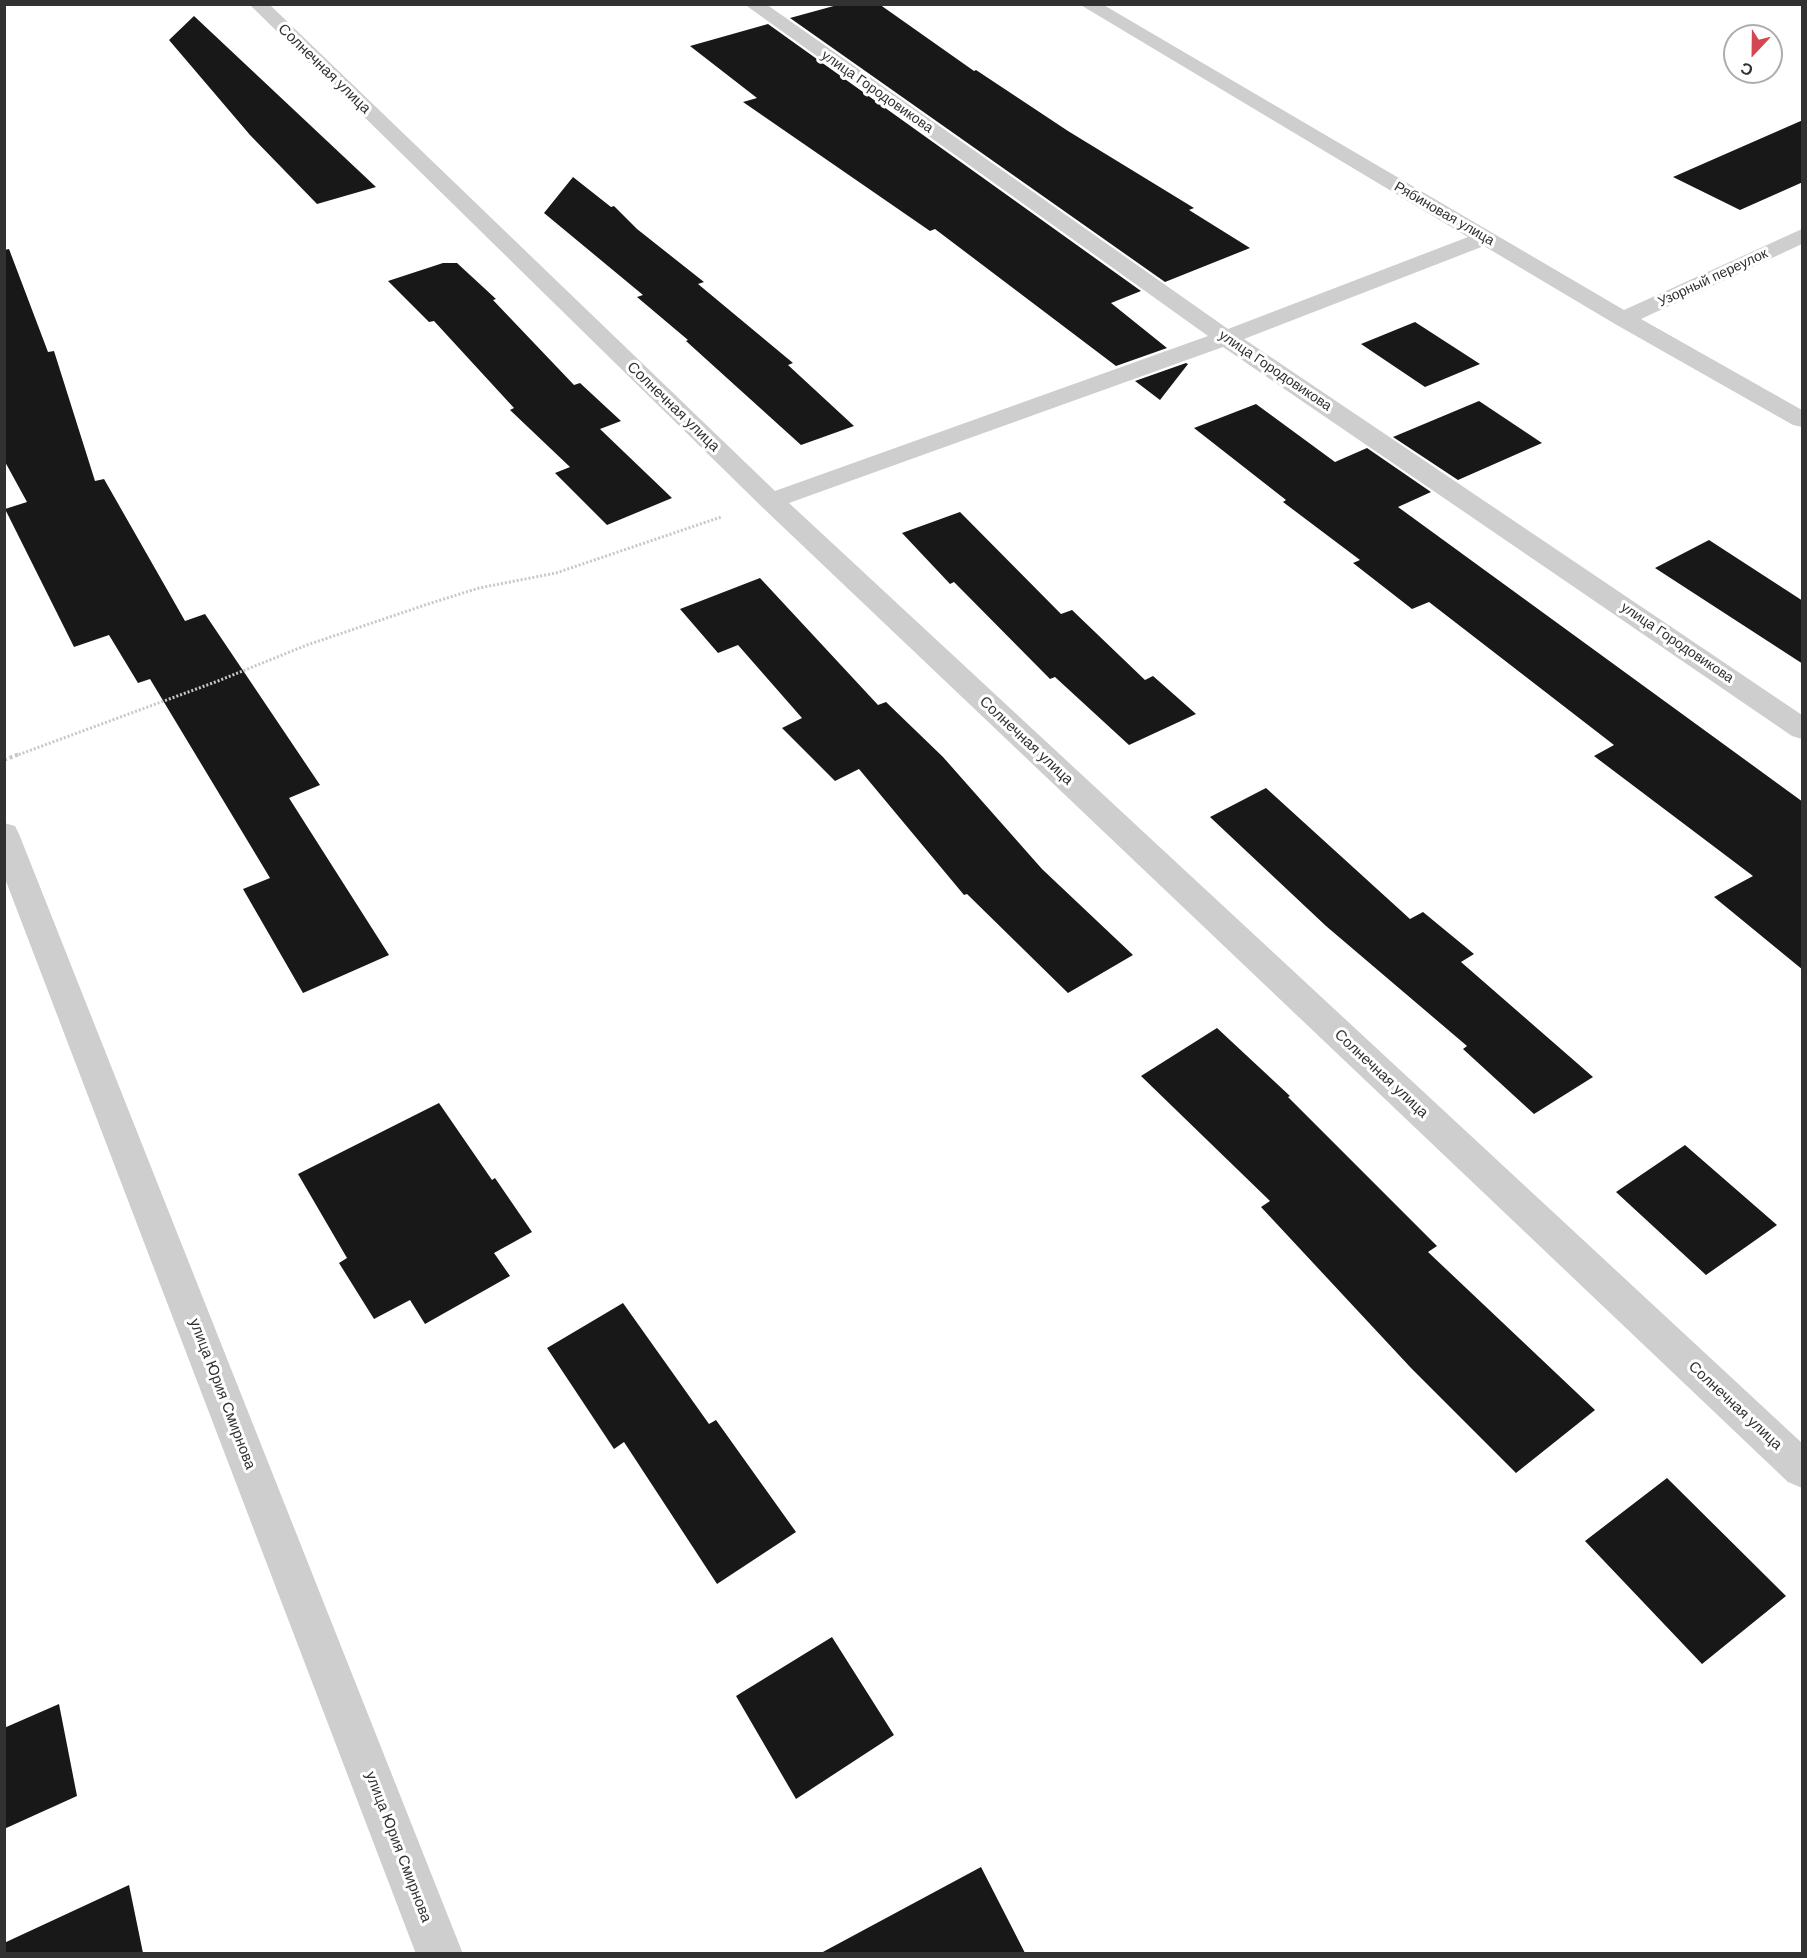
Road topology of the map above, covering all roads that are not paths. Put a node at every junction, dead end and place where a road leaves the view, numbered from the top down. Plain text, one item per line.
1 (258, 4) edge
2 (753, 4) edge
3 (1088, 4) edge
4 (1803, 236) edge
5 (1485, 238) junction
6 (1623, 319) junction
7 (1227, 338) junction
8 (1803, 420) edge
9 (771, 501) junction
10 (1803, 729) edge
11 (4, 834) edge
12 (1803, 1469) edge
13 (440, 1953) edge

1 - 9 street, Солнечная улица
2 - 7 street, улица Городовикова
3 - 5 street, Рябиновая улица
4 - 6 street, Узорный переулок
5 - 6 street, Рябиновая улица
5 - 7 street
6 - 8 street, Рябиновая улица
7 - 9 street
7 - 10 street, улица Городовикова
9 - 12 street, Солнечная улица
11 - 13 street, улица Юрия Смирнова

